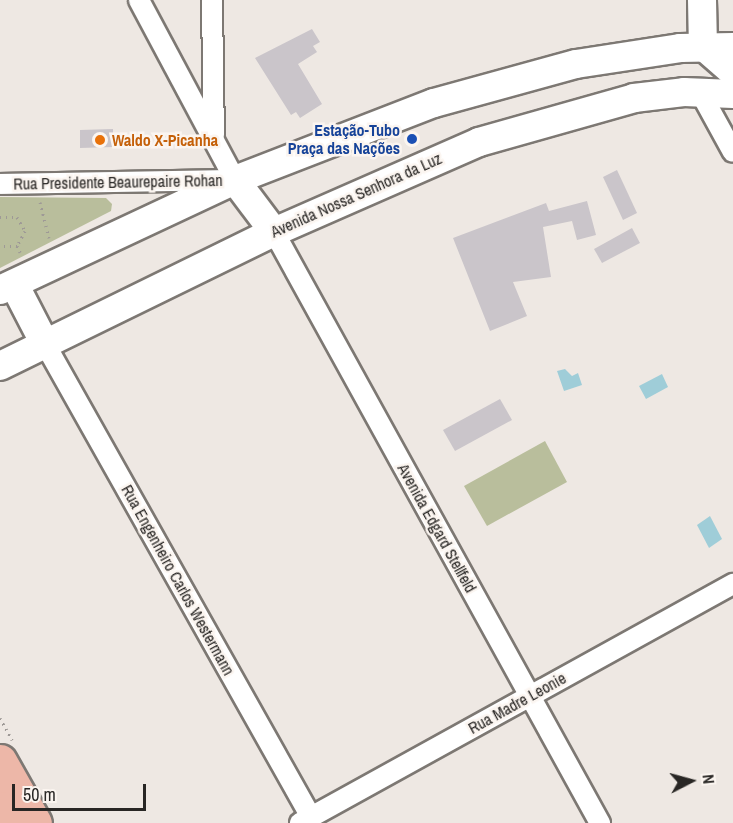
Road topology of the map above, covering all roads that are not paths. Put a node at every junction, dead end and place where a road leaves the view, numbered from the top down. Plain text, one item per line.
1 (139, 0) edge
2 (212, 0) edge
3 (702, 0) edge
4 (703, 46) junction
5 (733, 47) edge
6 (733, 72) edge
7 (700, 92) junction
8 (733, 94) edge
9 (214, 139) junction
10 (733, 152) edge
11 (236, 180) junction
12 (0, 184) edge
13 (274, 232) junction
14 (7, 287) edge
15 (45, 344) junction
16 (0, 366) edge
17 (733, 584) edge
18 (530, 696) junction
19 (0, 761) edge
20 (0, 808) edge
21 (305, 820) edge
22 (7, 823) edge
23 (35, 823) edge
24 (600, 823) edge

1 - 9 street
2 - 9 street
3 - 4 main road
4 - 5 main road
4 - 6 main road
4 - 11 main road
7 - 8 main road, Avenida Nossa Senhora da Luz
7 - 10 street
7 - 13 main road, Avenida Nossa Senhora da Luz
9 - 11 street
11 - 12 street, Rua Presidente Beaurepaire Rohan
11 - 13 main road
11 - 14 main road
13 - 15 main road, Avenida Nossa Senhora da Luz
13 - 18 street, Avenida Edgard Stellfeld
14 - 15 main road
15 - 16 main road, Avenida Nossa Senhora da Luz
15 - 21 street, Rua Engenheiro Carlos Westermann
17 - 18 street, Rua Madre Leonie
18 - 21 street, Rua Madre Leonie
18 - 24 street, Avenida Edgard Stellfeld
19 - 23 highway
20 - 22 highway

